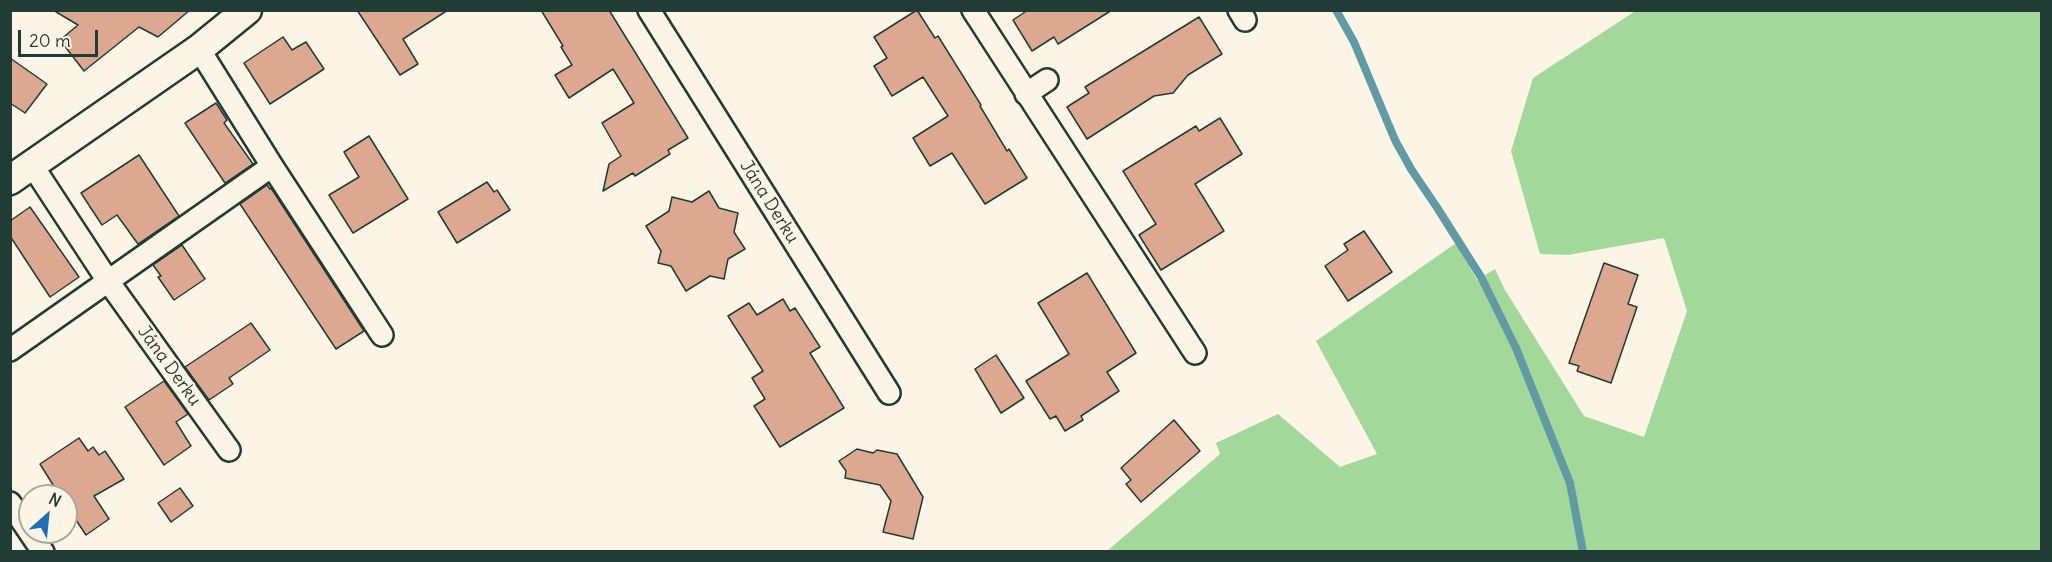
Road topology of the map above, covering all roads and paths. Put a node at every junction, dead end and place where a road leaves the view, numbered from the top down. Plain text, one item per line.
1 (247, 10) edge
2 (649, 10) edge
3 (974, 10) edge
4 (199, 49) junction
5 (1047, 80) dead end
6 (1026, 94) junction
7 (272, 166) junction
8 (21, 172) edge
9 (108, 281) junction
10 (382, 335) dead end
11 (10, 350) edge
12 (1195, 354) dead end
13 (889, 393) dead end
14 (230, 450) dead end
15 (10, 503) edge
16 (43, 552) edge

1 - 4 street, Jána Derku
2 - 13 street, Jána Derku
3 - 6 street
4 - 7 street
4 - 8 street, Jána Derku
5 - 6 street
6 - 12 street
7 - 9 street
7 - 10 street
8 - 9 street, Jána Derku
9 - 11 street
9 - 14 street, Jána Derku
15 - 16 street

